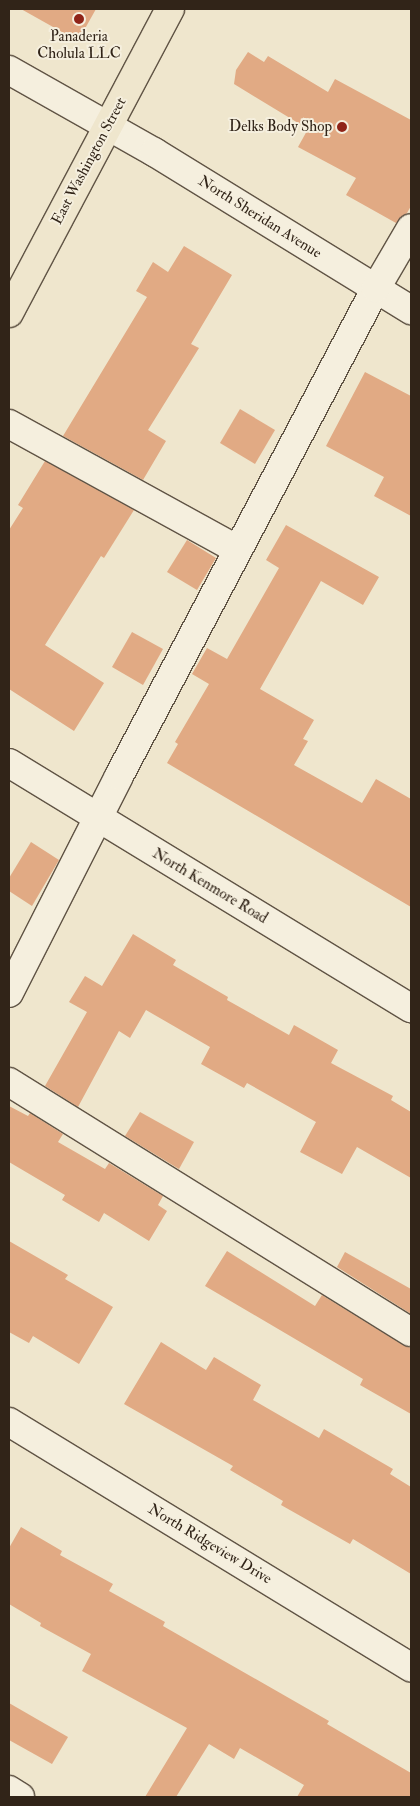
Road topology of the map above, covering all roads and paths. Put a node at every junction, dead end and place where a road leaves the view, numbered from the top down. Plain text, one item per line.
1 (170, 9) edge
2 (9, 70) edge
3 (107, 127) junction
4 (411, 228) edge
5 (376, 288) junction
6 (411, 310) edge
7 (9, 313) edge
8 (9, 424) edge
9 (238, 550) junction
10 (9, 763) edge
11 (97, 817) junction
12 (9, 993) edge
13 (411, 1008) edge
14 (9, 1082) edge
15 (411, 1332) edge
16 (9, 1422) edge
17 (411, 1667) edge
18 (9, 1790) edge
19 (20, 1797) edge

1 - 3 main road, East Washington Street
2 - 3 street, North Sheridan Avenue
3 - 5 street, North Sheridan Avenue
3 - 7 main road, East Washington Street
4 - 5 street
5 - 6 street, North Sheridan Avenue
5 - 9 street
8 - 9 street
9 - 11 street
10 - 11 street, North Kenmore Road
11 - 12 street
11 - 13 street, North Kenmore Road
14 - 15 street
16 - 17 street, North Ridgeview Drive
18 - 19 street

